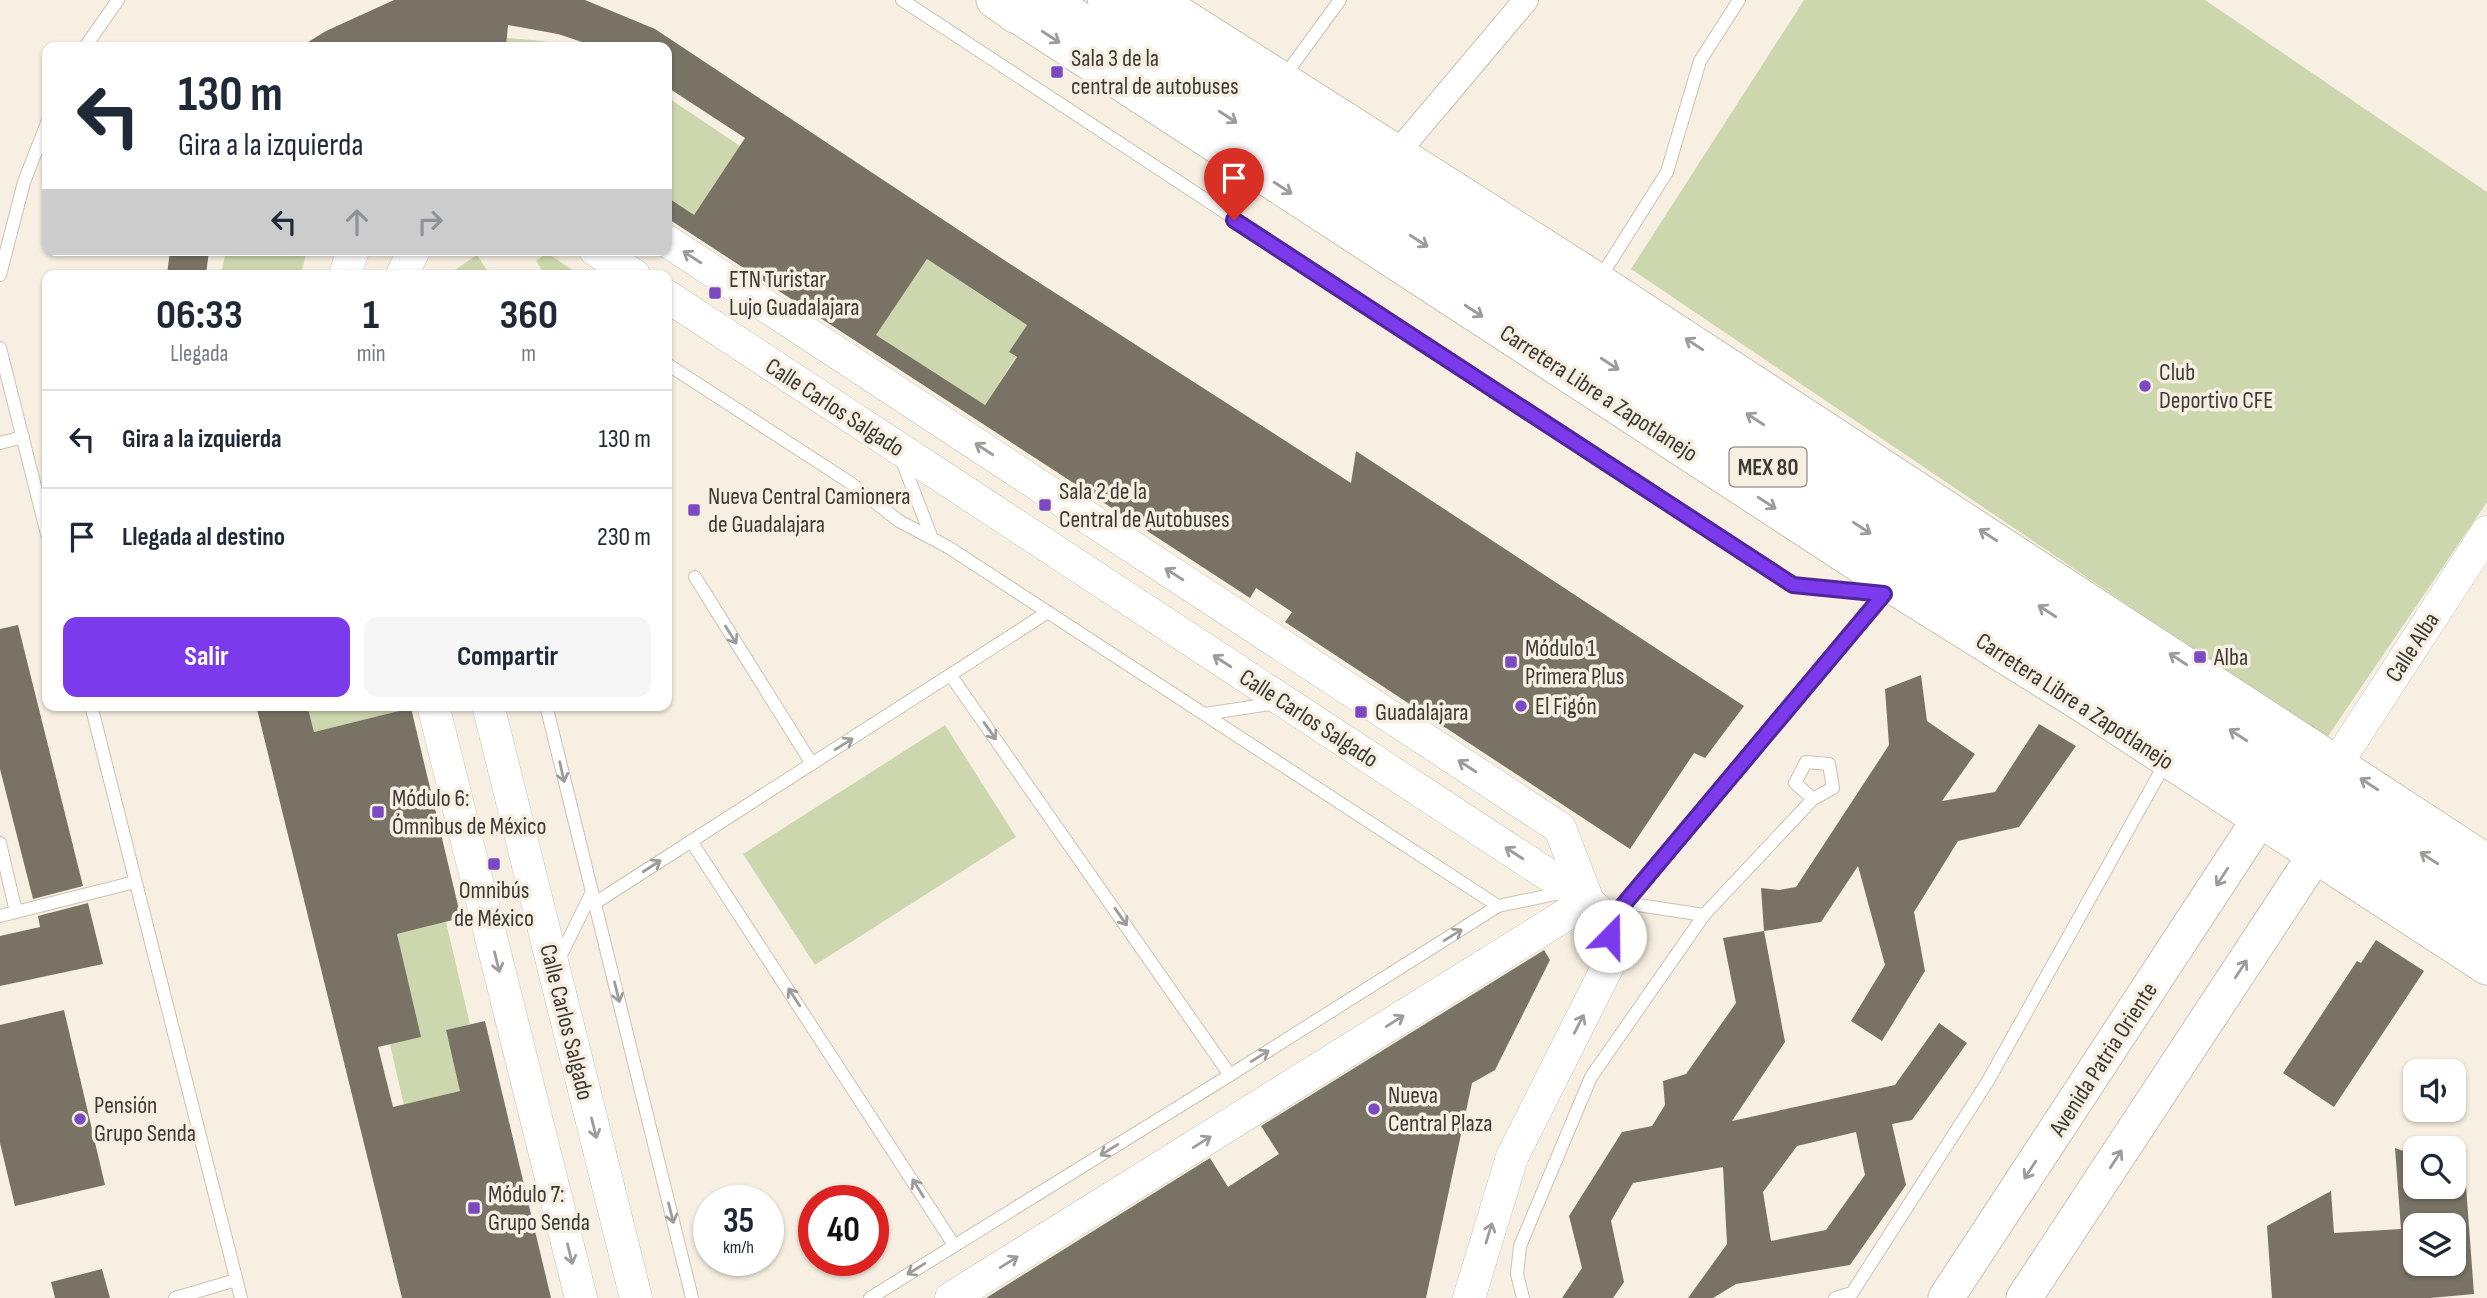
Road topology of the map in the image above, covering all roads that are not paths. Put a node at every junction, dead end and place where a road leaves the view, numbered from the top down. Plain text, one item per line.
1 (118, 0) edge
2 (902, 0) edge
3 (1107, 0) edge
4 (1157, 0) edge
5 (1340, 0) edge
6 (1526, 0) edge
7 (1739, 0) edge
8 (1013, 3) edge
9 (89, 42) edge
10 (1281, 82) junction
11 (42, 135) edge
12 (1397, 153) junction
13 (672, 244) edge
14 (604, 256) edge
15 (626, 270) edge
16 (0, 275) edge
17 (1598, 281) junction
18 (672, 299) edge
19 (0, 348) edge
20 (672, 367) edge
21 (23, 437) junction
22 (0, 443) edge
23 (896, 447) junction
24 (42, 514) edge
25 (2487, 532) edge
26 (931, 536) junction
27 (695, 577) dead end
28 (1888, 589) junction
29 (1048, 612) junction
30 (951, 676) junction
31 (1284, 702) junction
32 (92, 711) edge
33 (434, 711) edge
34 (490, 711) edge
35 (547, 711) edge
36 (1205, 714) junction
37 (2167, 760) junction
38 (2337, 763) junction
39 (811, 764) junction
40 (1813, 799) dead end
41 (2259, 820) junction
42 (691, 841) junction
43 (0, 844) edge
44 (2314, 857) junction
45 (2487, 862) edge
46 (135, 882) junction
47 (2487, 895) edge
48 (593, 898) junction
49 (1600, 905) junction
50 (1499, 906) junction
51 (16, 912) junction
52 (1703, 915) junction
53 (0, 916) edge
54 (2487, 936) edge
55 (2487, 967) edge
56 (554, 969) junction
57 (1230, 1075) junction
58 (954, 1245) junction
59 (236, 1280) junction
60 (175, 1298) edge
61 (241, 1298) edge
62 (581, 1298) edge
63 (636, 1298) edge
64 (692, 1298) edge
65 (870, 1298) edge
66 (951, 1298) edge
67 (1469, 1298) edge
68 (1523, 1298) edge
69 (1835, 1298) edge
70 (1946, 1298) edge
71 (2024, 1298) edge

1 - 9 lane
2 - 28 lane
47 -> 3 main road, MEX 80
4 - 10 main road
5 - 10 lane
6 - 12 street
7 - 17 lane
8 -> 28 main road, Carretera Libre a Zapotlanejo
8 -> 54 main road, Carretera Libre a Zapotlanejo / MEX 80
10 - 12 main road
11 - 16 lane
12 - 17 main road
49 -> 13 street
14 - 15 street
38 -> 17 main road
18 - 23 street, Calle Carlos Salgado
19 - 21 lane
20 - 26 lane
21 - 22 lane
21 - 24 lane
23 - 26 lane
31 -> 23 street, Calle Carlos Salgado
25 - 38 street, Calle Alba
26 - 29 lane
27 -> 39 lane
28 - 37 main road, Carretera Libre a Zapotlanejo
28 - 49 lane
29 - 30 lane
29 - 36 lane
39 -> 30 lane
30 -> 57 lane
31 - 36 lane
49 -> 31 street, Calle Carlos Salgado
32 - 46 lane
33 -> 62 street
34 - 56 street, Calle Carlos Salgado
35 -> 48 lane
36 - 50 lane
37 - 41 main road, Carretera Libre a Zapotlanejo
37 - 69 lane
45 -> 38 main road
39 - 42 lane
40 - 52 lane
41 - 44 main road, Carretera Libre a Zapotlanejo
41 -> 70 main road, Avenida Patria Oriente
48 -> 42 lane
58 -> 42 lane
43 - 51 lane
44 - 55 main road, Carretera Libre a Zapotlanejo
71 -> 44 main road
46 - 51 lane
46 - 59 lane
48 - 56 lane
48 -> 64 lane
49 - 50 lane
49 - 52 lane
66 -> 49 street
67 -> 49 street
57 -> 50 lane
51 - 53 lane
52 - 68 lane
56 -> 63 street, Calle Carlos Salgado
57 -> 58 lane
58 -> 65 lane
59 - 60 lane
59 - 61 lane

